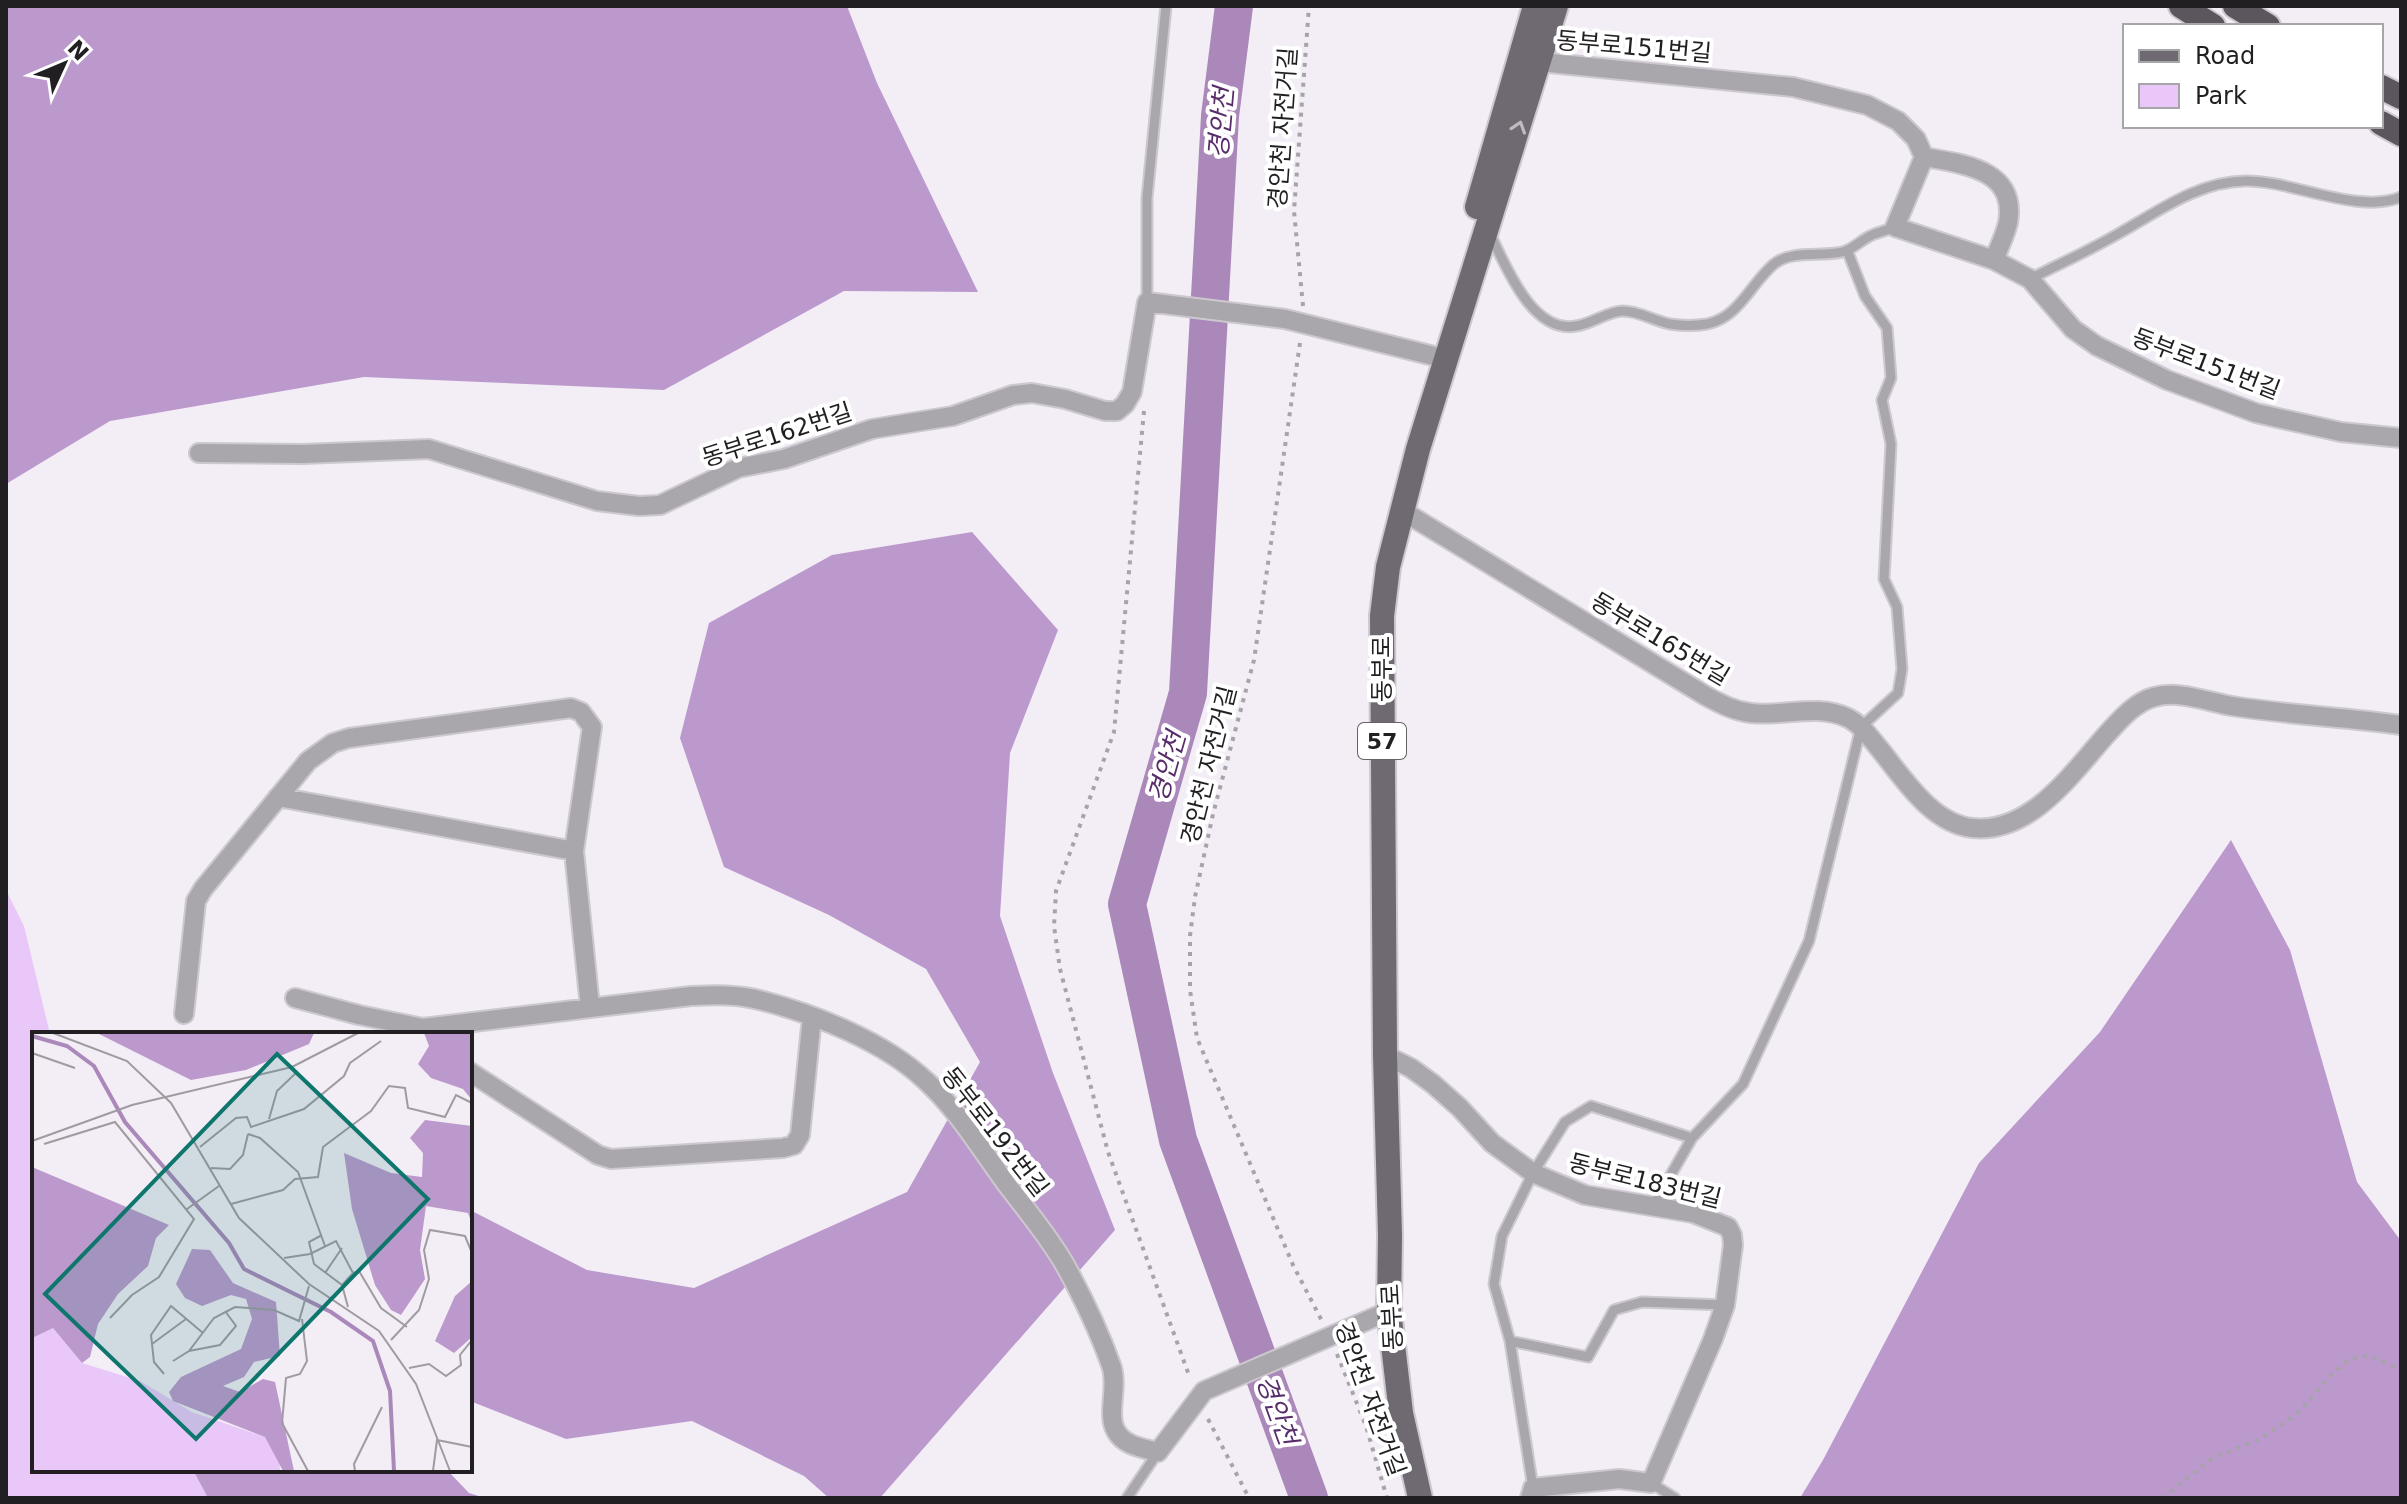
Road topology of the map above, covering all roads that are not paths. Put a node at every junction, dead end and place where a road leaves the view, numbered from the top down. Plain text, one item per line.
1 (1166, 6) edge
2 (1535, 6) edge
3 (1556, 6) edge
4 (2181, 6) edge
5 (2235, 6) edge
6 (2210, 24) edge
7 (2265, 24) edge
8 (1540, 62) junction
9 (2383, 88) edge
10 (2401, 97) edge
11 (2383, 124) edge
12 (2401, 134) edge
13 (1924, 157) junction
14 (2401, 197) edge
15 (1895, 227) junction
16 (1487, 228) junction
17 (1847, 250) junction
18 (1994, 260) junction
19 (2030, 279) junction
20 (1147, 302) junction
21 (1440, 358) junction
22 (2401, 438) edge
23 (199, 453) dead end
24 (1401, 510) junction
25 (2401, 725) edge
26 (1861, 727) junction
27 (278, 797) junction
28 (574, 851) junction
29 (295, 998) dead end
30 (590, 1007) junction
31 (184, 1014) dead end
32 (812, 1017) junction
33 (426, 1031) edge
34 (1385, 1055) junction
35 (472, 1073) edge
36 (1692, 1138) junction
37 (1533, 1173) junction
38 (1653, 1206) junction
39 (1725, 1305) junction
40 (1382, 1314) junction
41 (1510, 1341) junction
42 (1158, 1452) junction
43 (1651, 1483) junction
44 (1531, 1493) edge
45 (1127, 1498) edge
46 (1404, 1498) edge
47 (1420, 1498) edge
48 (1675, 1498) edge

1 - 20 lane
2 - 21 main road
3 - 8 main road, 동부로 / 57
4 - 6 highway
5 - 7 highway
8 - 13 street, 동부로151번길
16 -> 8 main road, 동부로 / 57
9 - 10 highway
11 - 12 highway
13 - 15 street
13 - 18 street
14 - 19 lane
15 - 17 lane
15 - 18 street, 동부로151번길
16 - 17 lane
16 - 21 main road, 동부로 / 57
17 - 26 lane
18 - 19 street, 동부로151번길
19 - 22 street, 동부로151번길
20 - 21 street
20 - 23 street, 동부로162번길
21 - 24 main road, 동부로 / 57
21 - 40 main road
24 - 26 street, 동부로165번길
24 - 34 main road, 동부로 / 57
25 - 26 street, 동부로165번길
26 - 36 lane
27 - 28 street
27 - 28 street
27 - 31 street
28 - 30 street
29 - 33 street, 동부로192번길
30 - 32 street, 동부로192번길
30 - 33 street, 동부로192번길
32 - 35 street
32 - 42 street, 동부로192번길
34 - 37 street, 동부로183번길
34 - 40 main road, 동부로 / 57
36 - 37 lane
36 - 38 lane
37 - 38 street, 동부로183번길
37 - 41 lane
38 - 39 street, 동부로183번길
39 - 41 lane
39 - 43 street, 동부로183번길
40 - 42 street
40 - 46 main road
40 - 47 main road, 동부로 / 57
41 - 44 lane
42 - 45 lane
43 - 44 street
43 - 48 lane

